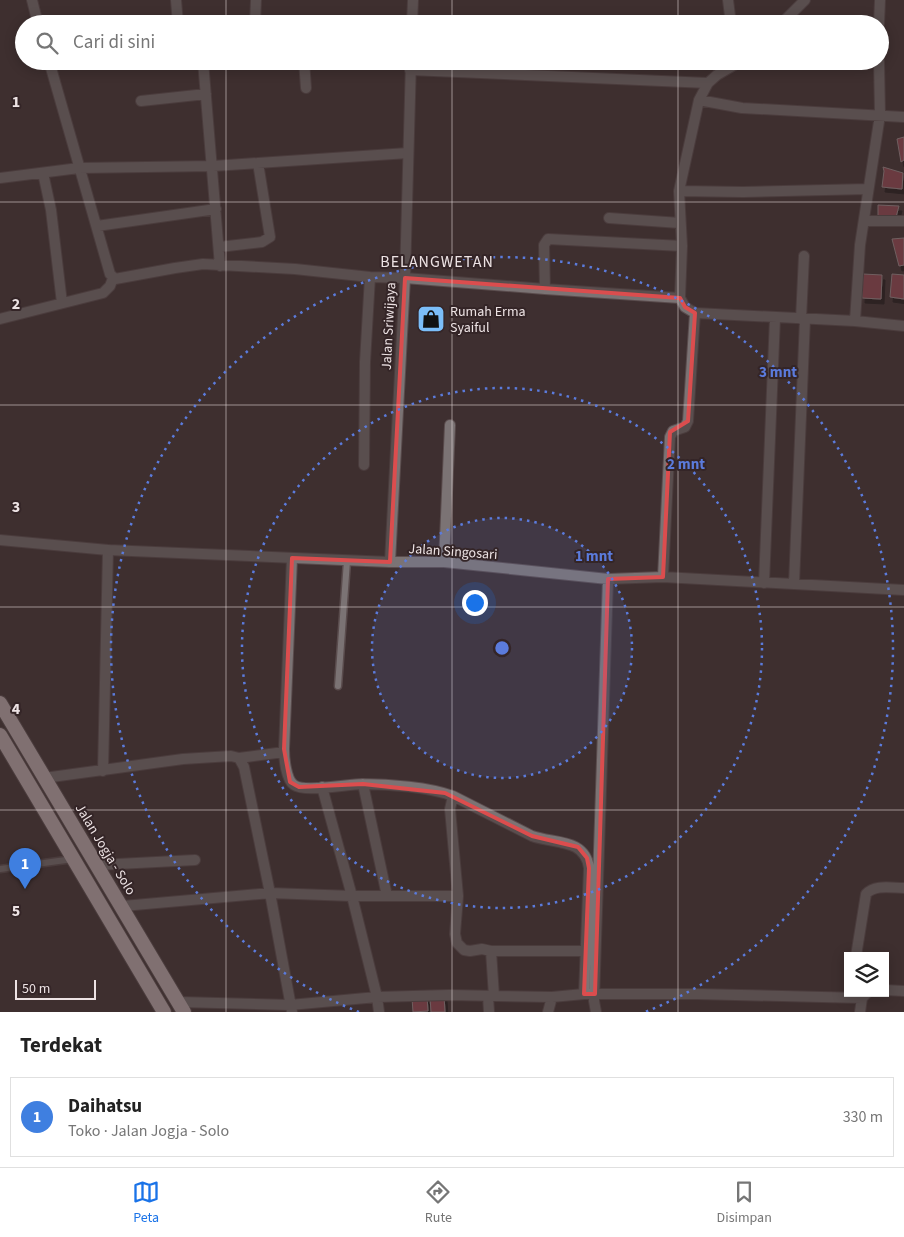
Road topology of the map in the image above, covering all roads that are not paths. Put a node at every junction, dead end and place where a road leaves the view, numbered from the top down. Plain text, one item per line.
1 (32, 0) edge
2 (176, 0) edge
3 (256, 0) edge
4 (413, 0) edge
5 (728, 0) edge
6 (805, 0) edge
7 (880, 0) edge
8 (36, 15) edge
9 (177, 15) edge
10 (255, 15) edge
11 (412, 15) edge
12 (730, 15) edge
13 (790, 15) edge
14 (879, 15) edge
15 (51, 70) edge
16 (204, 70) edge
17 (305, 70) edge
18 (411, 70) edge
19 (481, 70) edge
20 (725, 70) edge
21 (879, 70) edge
22 (708, 83) junction
23 (306, 88) dead end
24 (206, 94) junction
25 (699, 100) junction
26 (141, 101) dead end
27 (880, 115) junction
28 (904, 117) edge
29 (408, 153) junction
30 (258, 163) junction
31 (213, 166) junction
32 (78, 168) junction
33 (43, 173) junction
34 (0, 178) edge
35 (868, 189) junction
36 (679, 191) junction
37 (216, 209) junction
38 (609, 218) dead end
39 (864, 221) junction
40 (904, 221) edge
41 (680, 223) junction
42 (97, 226) junction
43 (682, 246) junction
44 (219, 247) junction
45 (804, 256) dead end
46 (220, 266) junction
47 (370, 277) junction
48 (113, 278) junction
49 (404, 278) junction
50 (545, 289) junction
51 (680, 298) junction
52 (62, 303) junction
53 (695, 313) junction
54 (775, 318) junction
55 (0, 319) edge
56 (803, 319) junction
57 (855, 321) junction
58 (904, 326) edge
59 (450, 425) dead end
60 (364, 465) dead end
61 (0, 540) edge
62 (108, 550) junction
63 (292, 558) junction
64 (346, 561) junction
65 (390, 562) junction
66 (444, 562) junction
67 (664, 577) junction
68 (608, 579) junction
69 (764, 583) junction
70 (794, 584) junction
71 (904, 590) edge
72 (338, 686) dead end
73 (0, 703) edge
74 (0, 735) edge
75 (284, 752) junction
76 (239, 758) junction
77 (103, 771) junction
78 (44, 778) junction
79 (363, 784) junction
80 (322, 788) junction
81 (453, 796) junction
82 (73, 859) junction
83 (195, 860) dead end
84 (98, 865) junction
85 (0, 869) edge
86 (904, 888) edge
87 (270, 893) junction
88 (352, 896) junction
89 (387, 896) junction
90 (458, 896) junction
91 (123, 906) junction
92 (491, 951) junction
93 (585, 951) junction
94 (857, 952) edge
95 (889, 990) edge
96 (904, 991) edge
97 (590, 994) junction
98 (844, 995) edge
99 (491, 996) junction
100 (377, 997) junction
101 (552, 997) junction
102 (864, 997) edge
103 (181, 1007) edge
104 (291, 1008) edge
105 (164, 1012) edge
106 (379, 1012) edge
107 (489, 1012) edge
108 (548, 1012) edge
109 (596, 1012) edge
110 (860, 1012) edge

1 - 8 street
2 - 9 street
3 - 10 street
4 - 11 street
5 - 12 street
6 - 13 street
7 - 14 street
15 - 32 street
16 - 24 street
17 - 23 street
18 - 29 street, Jalan Sriwijaya
19 - 22 street
20 - 22 street
21 - 27 street
22 - 25 street
24 - 26 street
24 - 31 street
25 - 27 street
25 - 36 street
27 - 28 street
27 - 35 street
29 - 30 street
29 - 49 street, Jalan Sriwijaya
30 - 31 street
30 - 44 street
31 - 32 street
31 - 37 street
32 - 33 street
32 - 42 street
33 - 34 street
33 - 52 street
35 - 36 street
35 - 39 street
36 - 41 street
37 - 42 street
37 - 44 street
38 - 41 street
39 - 40 street
39 - 57 street
41 - 43 street
42 - 48 street
43 - 50 street
43 - 51 street
44 - 46 street
45 - 56 street
46 - 47 street
46 - 48 street
47 - 49 street
47 - 60 street
48 - 52 street
49 - 50 street
49 - 65 street, Jalan Sriwijaya
50 - 51 street
51 - 53 street
52 - 55 street
53 - 54 street
53 - 67 street
54 - 56 street
54 - 69 street
56 - 57 street
56 - 70 street
57 - 58 street
59 - 66 street
61 - 62 street, Jalan Singosari
62 - 63 street, Jalan Singosari
62 - 77 street
63 - 64 street, Jalan Singosari
63 - 75 street
64 - 65 street, Jalan Singosari
64 - 72 lane
65 - 66 street, Jalan Singosari
66 - 68 street, Jalan Singosari
67 - 68 street, Jalan Singosari
67 - 69 street, Jalan Singosari
68 - 97 street
69 - 70 street, Jalan Singosari
70 - 71 street, Jalan Singosari
73 - 78 highway, Jalan Jogja - Solo
74 - 82 highway
75 - 76 street
75 - 80 street
76 - 77 street
76 - 87 street
77 - 78 street
78 - 84 highway, Jalan Jogja - Solo
79 - 80 street
79 - 81 street
79 - 89 street
80 - 88 street
81 - 90 street
81 - 93 street
82 - 85 lane
82 - 105 highway
83 - 84 street
84 - 91 highway, Jalan Jogja - Solo
86 - 94 street
87 - 88 street
87 - 91 street
87 - 104 street
88 - 89 street
88 - 100 street
89 - 90 street
90 - 92 street
91 - 103 highway, Jalan Jogja - Solo
92 - 93 street
92 - 99 street
93 - 97 street
95 - 96 street
97 - 98 street
97 - 101 street
97 - 109 street
99 - 100 street
99 - 101 street
99 - 107 street
100 - 104 street
100 - 106 street
101 - 108 street
102 - 110 street
103 - 104 street

